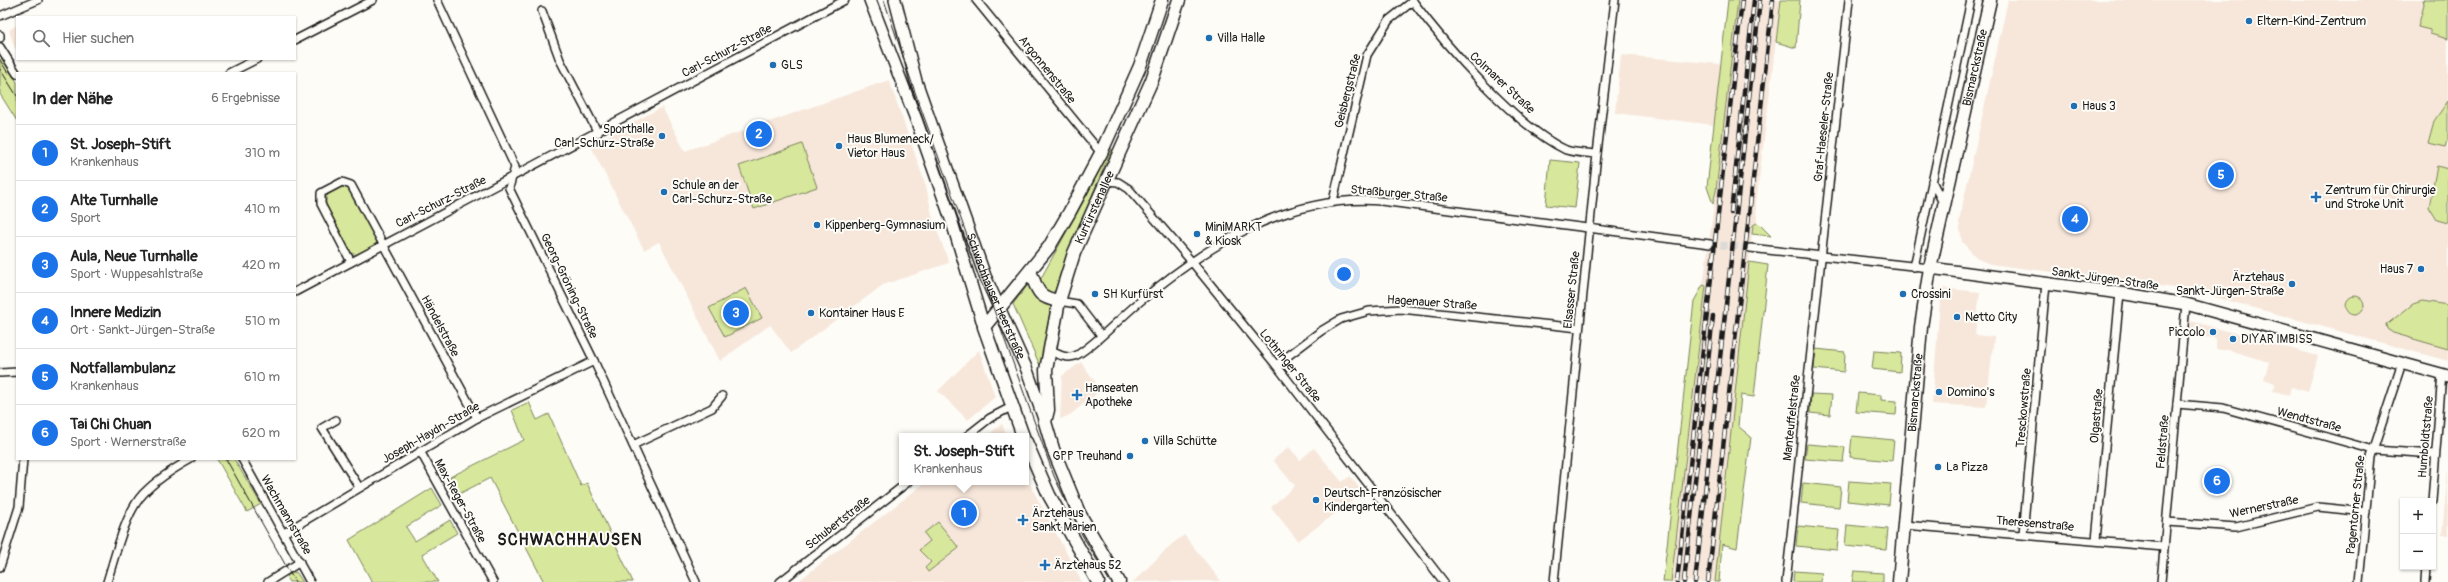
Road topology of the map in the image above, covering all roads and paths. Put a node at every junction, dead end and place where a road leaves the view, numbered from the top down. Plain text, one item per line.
1 (38, 0) edge
2 (373, 0) edge
3 (436, 0) edge
4 (845, 0) edge
5 (870, 0) edge
6 (895, 0) edge
7 (976, 0) edge
8 (1162, 0) edge
9 (1179, 0) edge
10 (1615, 0) edge
11 (1849, 0) edge
12 (1971, 0) edge
13 (1990, 0) edge
14 (1413, 1) edge
15 (542, 11) dead end
16 (0, 16) edge
17 (0, 35) edge
18 (0, 38) edge
19 (296, 39) edge
20 (0, 46) edge
21 (255, 60) edge
22 (16, 72) edge
23 (231, 72) edge
24 (598, 133) junction
25 (1101, 153) junction
26 (1596, 154) junction
27 (511, 178) junction
28 (1105, 181) junction
29 (1932, 182) junction
30 (1333, 201) junction
31 (1944, 205) junction
32 (1589, 228) junction
33 (384, 244) junction
34 (1710, 244) tunnel mouth
35 (1750, 248) tunnel mouth
36 (1821, 257) junction
37 (351, 262) junction
38 (1192, 262) junction
39 (1914, 267) junction
40 (1930, 268) junction
41 (1030, 271) junction
42 (2046, 283) junction
43 (296, 291) edge
44 (2120, 293) junction
45 (1059, 301) junction
46 (2186, 304) junction
47 (1000, 307) junction
48 (984, 326) junction
49 (1579, 328) junction
50 (1101, 335) junction
51 (1049, 350) junction
52 (594, 361) junction
53 (2402, 363) junction
54 (1276, 365) junction
55 (16, 372) edge
56 (0, 373) edge
57 (2445, 375) edge
58 (722, 396) dead end
59 (2177, 404) junction
60 (1012, 406) junction
61 (477, 418) junction
62 (336, 420) dead end
63 (1044, 422) junction
64 (971, 433) edge
65 (1022, 433) edge
66 (633, 445) junction
67 (1029, 449) edge
68 (2374, 450) junction
69 (420, 451) junction
70 (2435, 454) junction
71 (23, 460) edge
72 (188, 460) edge
73 (243, 460) edge
74 (904, 485) edge
75 (359, 487) junction
76 (2432, 498) edge
77 (2366, 512) junction
78 (2167, 522) junction
79 (1904, 524) junction
80 (284, 533) junction
81 (2023, 534) junction
82 (2096, 540) junction
83 (2164, 547) junction
84 (300, 562) junction
85 (0, 567) edge
86 (2426, 570) edge
87 (107, 582) edge
88 (268, 582) edge
89 (310, 582) edge
90 (493, 582) edge
91 (696, 582) edge
92 (780, 582) edge
93 (1098, 582) edge
94 (1119, 582) edge
95 (1444, 582) edge
96 (1554, 582) edge
97 (1786, 582) edge
98 (1899, 582) edge
99 (2161, 582) edge
100 (2359, 582) edge
101 (2425, 582) edge

1 - 16 street
2 - 19 street
3 - 27 street, Georg-Gröning-Straße
4 - 24 street, Carl-Schurz-Straße
5 - 48 main road, Schwachhauser Heerstraße
6 - 47 main road, Schwachhauser Heerstraße
7 - 25 street, Argonnenstraße
8 - 25 main road, Kurfürstenallee
9 - 28 main road, Kurfürstenallee
10 - 26 street, Elsasser Straße
11 - 36 street, Graf-Haeseler-Straße
12 - 29 street, Bismarckstraße
13 - 31 main road, Bismarckstraße
14 - 26 street, Colmarer Straße
14 - 30 street, Geisbergstraße
15 - 24 street
17 - 18 street
20 - 22 street
21 - 23 street
24 - 27 street, Carl-Schurz-Straße
25 - 41 main road, Kurfürstenallee
26 - 32 street, Elsasser Straße
27 - 33 street, Carl-Schurz-Straße
27 - 52 street, Georg-Gröning-Straße
28 - 38 street, Lothringer Straße
28 - 45 main road, Kurfürstenallee
29 - 31 street
29 - 39 street, Bismarckstraße
30 - 32 street, Straßburger Straße
30 - 38 street, Straßburger Straße
31 - 40 main road, Bismarckstraße
32 - 34 street, Straßburger Straße
32 - 49 street, Elsasser Straße
33 - 37 street, Carl-Schurz-Straße
33 - 37 street, Händelstraße
33 - 61 street, Händelstraße
35 - 36 street, Sankt-Jürgen-Straße
36 - 39 street, Sankt-Jürgen-Straße
36 - 97 street, Manteuffelstraße
37 - 43 street, Carl-Schurz-Straße
38 - 50 street, Straßburger Straße
38 - 54 street, Lothringer Straße
39 - 40 street, Sankt-Jürgen-Straße
40 - 42 main road, Sankt-Jürgen-Straße
40 - 79 main road, Bismarckstraße
41 - 45 main road
41 - 47 main road, Kurfürstenallee
42 - 44 main road, Sankt-Jürgen-Straße
42 - 81 street, Tresckowstraße
44 - 46 main road, Sankt-Jürgen-Straße
44 - 82 street, Olgastraße
45 - 50 street
45 - 51 main road, Kurfürstenallee
46 - 53 main road, Sankt-Jürgen-Straße
46 - 59 street, Feldstraße
47 - 48 main road, Kurfürstenallee
47 - 63 main road, Schwachhauser Heerstraße
48 - 60 main road, Schwachhauser Heerstraße
49 - 54 street, Hagenauer Straße
49 - 96 street, Elsasser Straße
50 - 51 street, Straßburger Straße
51 - 63 main road, Kurfürstenallee
52 - 61 street, Joseph-Haydn-Straße
52 - 66 street, Georg-Gröning-Straße
53 - 57 main road, Sankt-Jürgen-Straße
53 - 68 street, Pagentorner Straße
54 - 95 street, Lothringer Straße
55 - 56 street
57 - 70 street, Humboldtstraße
58 - 66 street
59 - 68 street, Wendtstraße
59 - 78 street, Feldstraße
60 - 64 street
60 - 65 main road, Schwachhauser Heerstraße
61 - 69 street, Joseph-Haydn-Straße
62 - 75 street
63 - 94 main road, Schwachhauser Heerstraße
66 - 91 street, Georg-Gröning-Straße
67 - 93 main road
68 - 70 street, Wendtstraße
68 - 77 street, Pagentorner Straße
69 - 75 street, Joseph-Haydn-Straße
69 - 90 street, Max-Reger-Straße
70 - 76 street, Humboldtstraße
71 - 85 street
72 - 87 street
73 - 80 street, Wachmannstraße
74 - 92 street, Schubertstraße
75 - 80 street, Joseph-Haydn-Straße
77 - 78 street, Wernerstraße
77 - 100 street, Pagentorner Straße
78 - 83 street, Feldstraße
79 - 81 street, Theresenstraße
79 - 98 main road, Bismarckstraße
80 - 84 street, Wachmannstraße
81 - 82 street, Theresenstraße
82 - 83 street, Theresenstraße
83 - 99 street, Feldstraße
84 - 88 street
84 - 89 street, Wachmannstraße
86 - 101 street

